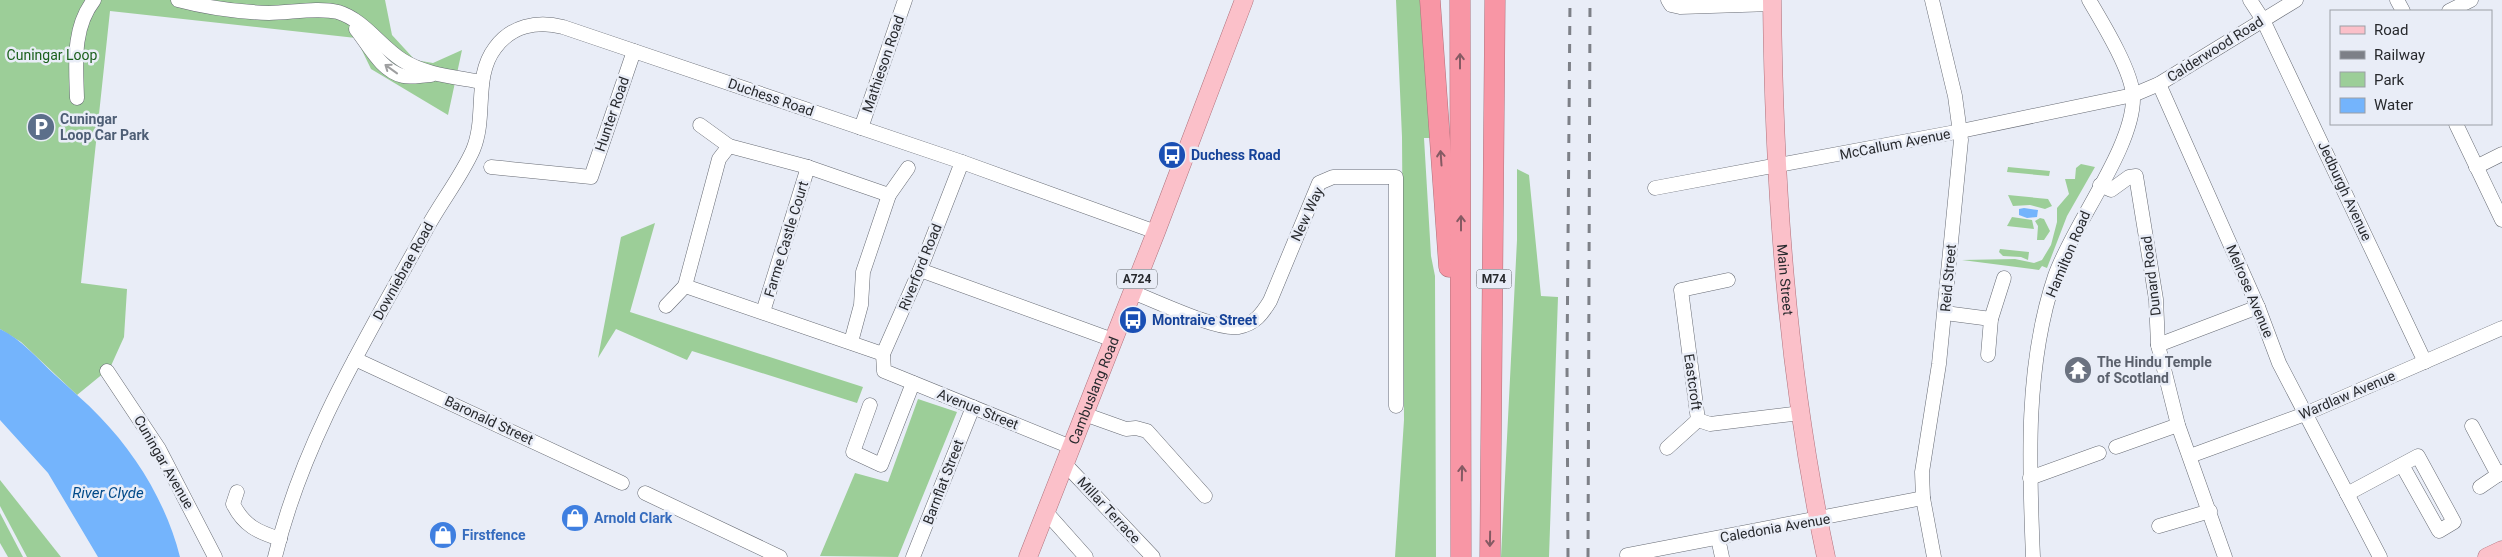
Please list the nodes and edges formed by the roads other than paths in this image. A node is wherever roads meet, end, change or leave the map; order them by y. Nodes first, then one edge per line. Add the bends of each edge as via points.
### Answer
1 (94, 0) edge
2 (178, 0) edge
3 (905, 0) edge
4 (1244, 0) edge
5 (1430, 0) edge
6 (1460, 0) edge
7 (1495, 0) edge
8 (1509, 0) edge
9 (1668, 0) edge
10 (1932, 0) edge
11 (2089, 0) edge
12 (2250, 0) edge
13 (2296, 0) edge
14 (2471, 0) edge
15 (1772, 2) edge
16 (2451, 10) edge
17 (2263, 20) junction
18 (555, 25) joint
19 (634, 51) junction
20 (482, 82) junction
21 (2159, 84) junction
22 (2133, 95) junction
23 (77, 98) dead end
24 (700, 125) dead end
25 (2456, 125) edge
26 (861, 128) junction
27 (1961, 131) junction
28 (729, 146) junction
29 (2502, 154) edge
30 (962, 162) junction
31 (808, 166) junction
32 (490, 167) dead end
33 (1777, 167) junction
34 (2476, 167) junction
35 (908, 168) dead end
36 (2100, 185) junction
37 (1655, 188) dead end
38 (889, 195) junction
39 (2502, 220) edge
40 (1156, 232) junction
41 (920, 270) junction
42 (2004, 278) dead end
43 (1728, 280) dead end
44 (685, 286) junction
45 (1132, 292) junction
46 (666, 306) dead end
47 (2258, 306) junction
48 (763, 312) junction
49 (1945, 313) junction
50 (1991, 319) junction
51 (2502, 328) edge
52 (1113, 340) junction
53 (851, 342) junction
54 (2158, 345) junction
55 (883, 354) junction
56 (1988, 355) dead end
57 (355, 359) junction
58 (2425, 362) junction
59 (107, 371) dead end
60 (884, 371) joint
61 (913, 383) junction
62 (870, 405) dead end
63 (1396, 406) dead end
64 (973, 407) junction
65 (1801, 413) junction
66 (1084, 414) junction
67 (2305, 414) junction
68 (1698, 420) junction
69 (2178, 425) junction
70 (2472, 426) dead end
71 (1462, 433) junction
72 (2116, 447) dead end
73 (1667, 448) dead end
74 (2099, 453) dead end
75 (1068, 455) junction
76 (2190, 456) junction
77 (2402, 464) junction
78 (2500, 474) edge
79 (2030, 478) junction
80 (622, 483) dead end
81 (2480, 487) dead end
82 (237, 492) dead end
83 (645, 494) dead end
84 (2347, 494) junction
85 (1205, 496) dead end
86 (1923, 498) junction
87 (1490, 506) junction
88 (2210, 511) junction
89 (1046, 512) junction
90 (1818, 520) junction
91 (2158, 526) dead end
92 (1718, 538) junction
93 (280, 540) junction
94 (2502, 550) edge
95 (1628, 555) dead end
96 (216, 557) edge
97 (276, 557) edge
98 (780, 557) edge
99 (914, 557) edge
100 (1028, 557) edge
101 (1086, 557) edge
102 (1153, 557) edge
103 (1461, 557) edge
104 (1490, 557) edge
105 (1722, 557) edge
106 (1826, 557) edge
107 (1934, 557) edge
108 (2033, 557) edge
109 (2225, 557) edge
110 (2380, 557) edge
111 (2488, 557) edge

1 - 23 street via 79,30
2 - 20 street via 232,10 329,11 345,15 400,59 437,74
3 - 26 street, Mathieson Road
4 - 40 main road, Cambuslang Road / A724
71 -> 5 highway, M74
71 -> 6 highway, M74
7 - 87 highway, M74
8 - 87 highway, M74 via 1508,308
9 - 15 street via 1671,5 1680,7
10 - 27 street, Reid Street
11 - 22 street, Hamilton Road via 2112,41
12 - 17 street, Jedburgh Avenue
13 - 17 street, Calderwood Road
14 - 16 street
15 - 33 main road, Main Street
17 - 21 street, Calderwood Road
17 - 58 street, Jedburgh Avenue
18 - 19 street, Duchess Road
18 - 20 street, Downiebrae Road via 528,25 508,34 492,52
19 - 26 street, Duchess Road
19 - 32 street, Hunter Road via 591,176
20 - 57 street, Downiebrae Road via 479,127 472,151
21 - 22 street, Calderwood Road
21 - 47 street, Melrose Avenue
22 - 27 street, McCallum Avenue
22 - 36 street, Hamilton Road via 2130,121
24 - 28 street, Farme Castle Court
25 - 34 street
26 - 30 street, Duchess Road
27 - 33 street, McCallum Avenue
27 - 49 street, Reid Street
28 - 31 street, Farme Castle Court
28 - 44 street via 718,159
29 - 34 street
30 - 40 street, Duchess Road
30 - 41 street, Riverford Road
31 - 38 street, Farme Castle Court
31 - 48 street, Farme Castle Court
33 - 37 street, McCallum Avenue
33 - 65 main road, Main Street via 1787,306
34 - 39 street
35 - 38 street
36 - 54 street, Dunard Road via 2111,190 2129,177 2136,176 2156,299
36 - 79 street, Hamilton Road via 2078,223 2056,273 2044,311 2038,343
38 - 53 street via 863,272 861,305
40 - 45 main road, Cambuslang Road / A724
41 - 52 street
41 - 55 street, Riverford Road
42 - 50 street
43 - 68 street, Eastcroft via 1681,290
44 - 46 street
44 - 48 street, Farme Castle Court
45 - 52 main road, Cambuslang Road / A724
45 - 63 street, New Way via 1217,325 1238,328 1252,322 1259,318 1270,301 1319,183 1333,177 1396,176
47 - 54 street
47 - 67 street, Melrose Avenue via 2279,363
48 - 53 street, Farme Castle Court
49 - 50 street
49 - 86 street, Reid Street via 1923,466
50 - 56 street
51 - 58 street, Wardlaw Avenue
52 - 66 main road, Cambuslang Road / A724
53 - 55 street, Farme Castle Court
54 - 69 street, Dunard Road
55 - 60 street, Riverford Road
57 - 80 street, Baronald Street
57 - 93 street, Downiebrae Road via 316,441
58 - 67 street, Wardlaw Avenue
59 - 96 street, Cuningar Avenue via 158,449
60 - 61 street, Avenue Street
61 - 62 street via 882,464 853,452
61 - 64 street, Avenue Street
64 - 75 street, Avenue Street
64 - 99 street, Barnflat Street
65 - 68 street, Eastcroft via 1710,424
65 - 90 main road, Main Street
66 - 75 main road, Cambuslang Road / A724
66 - 85 street via 1126,429 1147,431
67 - 76 street, Wardlaw Avenue
67 - 84 street, Melrose Avenue
68 - 73 street
69 - 72 street
69 - 76 street, Dunard Road
70 - 78 street
103 -> 71 highway, M74
74 - 79 street
75 - 89 main road, Cambuslang Road / A724
75 - 102 street, Millar Terrace
76 - 88 street, Dunard Road
77 - 77 street via 2418,456 2454,522 2438,531
77 - 84 street
78 - 81 street
79 - 108 street, Hamilton Road
82 - 93 street via 233,504 246,524 259,533
83 - 98 street
84 - 110 street, Melrose Avenue
86 - 90 street, Caledonia Avenue
86 - 107 street, Reid Street
87 -> 104 highway, M74
88 - 91 street
88 - 109 street, Dunard Road
89 - 100 main road, Cambuslang Road / A724
89 - 101 street
90 - 92 street, Caledonia Avenue
90 - 106 main road, Main Street
92 - 95 street, Caledonia Avenue
92 - 105 street
93 - 97 street, Downiebrae Road
94 - 111 main road

